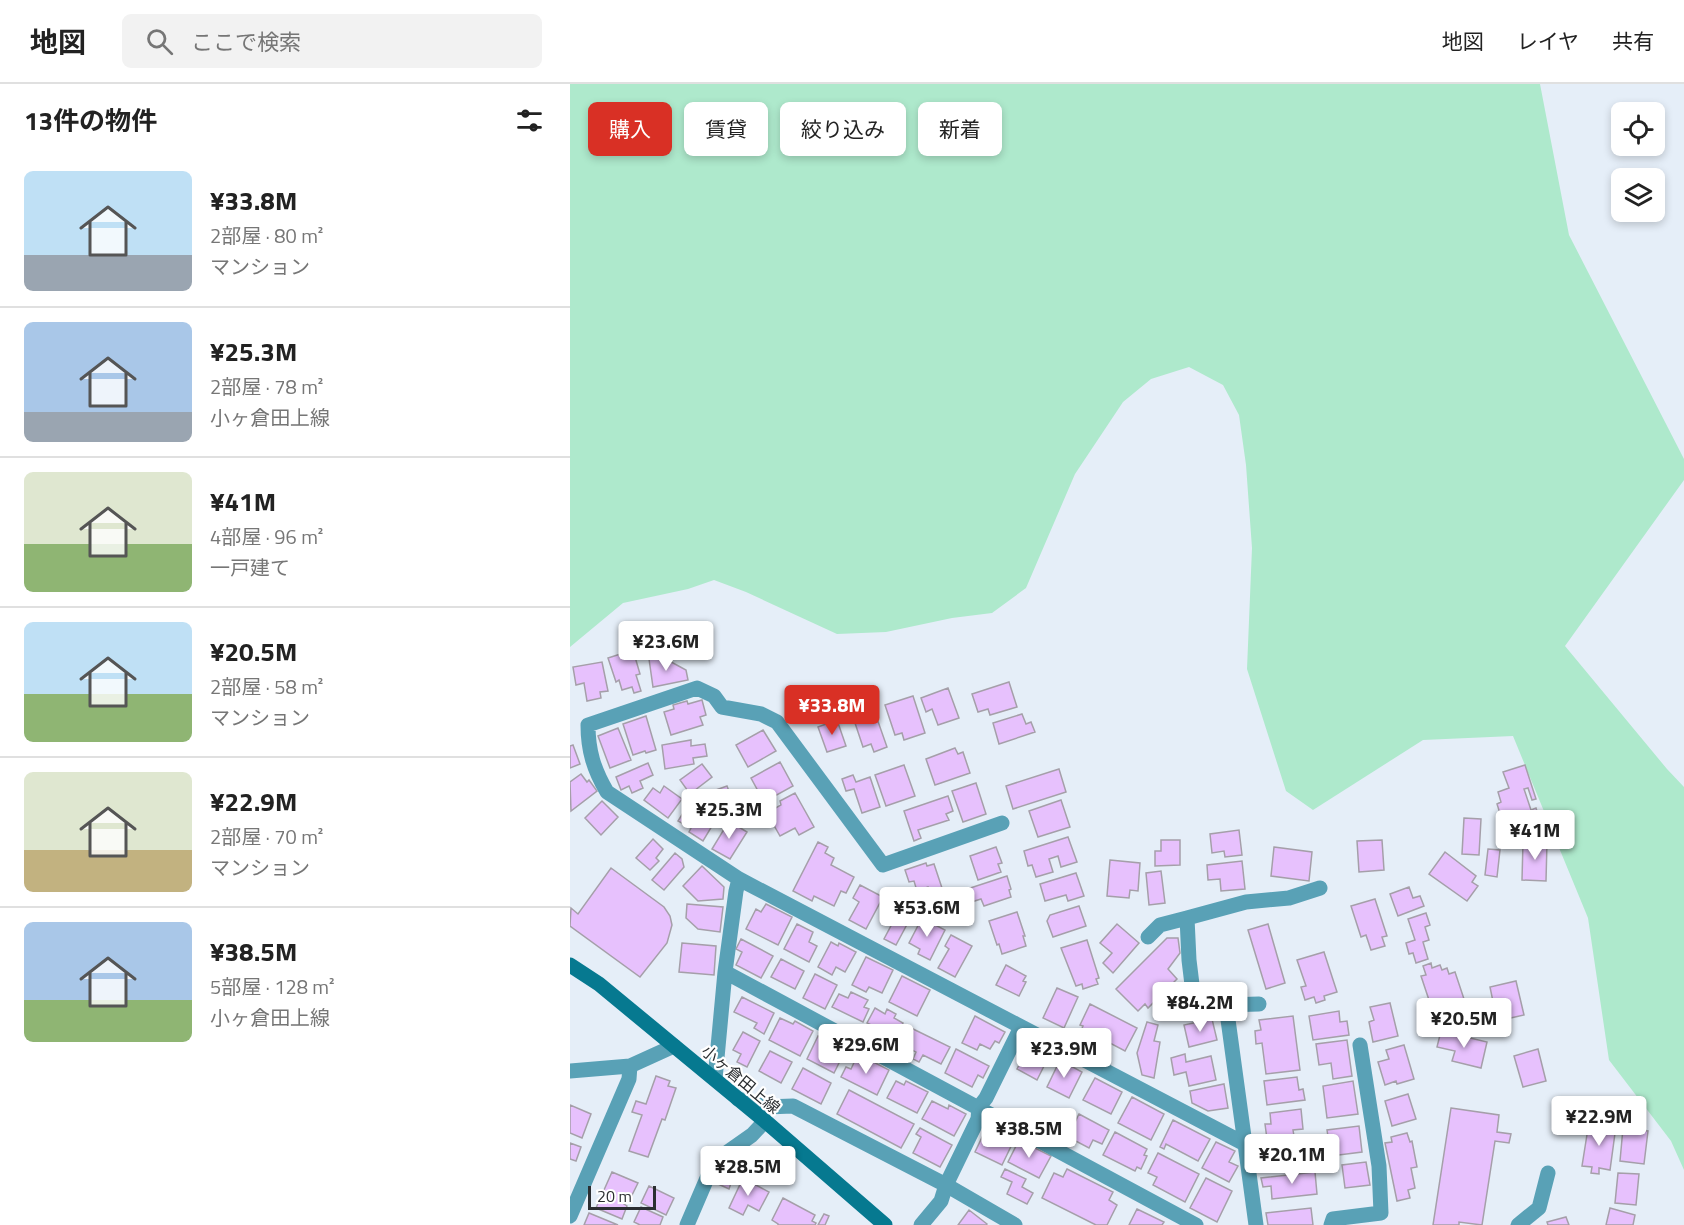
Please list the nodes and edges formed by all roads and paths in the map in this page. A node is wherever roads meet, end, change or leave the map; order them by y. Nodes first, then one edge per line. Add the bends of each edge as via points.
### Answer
1 (1002, 824) dead end
2 (739, 879) junction
3 (1320, 888) dead end
4 (1187, 918) junction
5 (1148, 937) dead end
6 (570, 965) edge
7 (725, 972) junction
8 (1259, 1004) dead end
9 (1226, 1005) junction
10 (1021, 1027) junction
11 (674, 1046) junction
12 (1360, 1046) dead end
13 (630, 1066) junction
14 (570, 1071) edge
15 (715, 1079) junction
16 (735, 1098) junction
17 (979, 1107) junction
18 (765, 1121) junction
19 (1245, 1144) junction
20 (1548, 1173) dead end
21 (946, 1185) junction
22 (570, 1216) edge
23 (687, 1225) edge
24 (885, 1225) edge
25 (921, 1225) edge
26 (1015, 1225) edge
27 (1196, 1225) edge
28 (1256, 1225) edge
29 (1331, 1225) edge
30 (1518, 1225) edge

1 - 2 street via 883,865 777,722 761,714 723,707 714,696 697,688 588,725 591,759 607,792
2 - 7 street
2 - 10 street
3 - 4 street
4 - 5 street via 1160,925
4 - 9 street via 1194,1001
6 - 11 main road, 小ヶ倉田上線
7 - 15 street
7 - 17 street
8 - 9 street
9 - 19 street
10 - 17 street
10 - 19 street
11 - 13 street
11 - 15 main road, 小ヶ倉田上線
12 - 29 street via 1379,1166 1381,1214 1333,1219
13 - 14 street
13 - 22 street via 629,1079
15 - 16 main road, 小ヶ倉田上線
16 - 18 main road, 小ヶ倉田上線
16 - 21 street via 766,1107 793,1106
17 - 21 street via 978,1119
17 - 27 street
18 - 23 street via 711,1169
18 - 24 main road, 小ヶ倉田上線
19 - 28 street
20 - 30 street via 1539,1208
21 - 25 street via 941,1201
21 - 26 street

